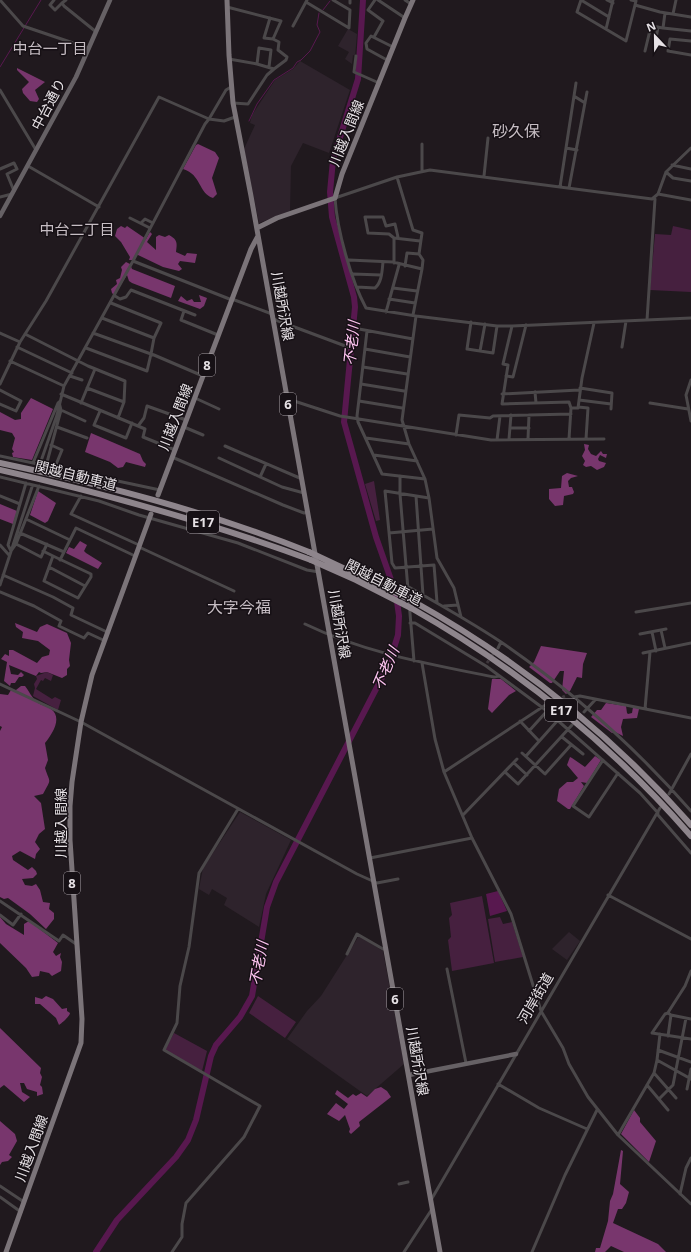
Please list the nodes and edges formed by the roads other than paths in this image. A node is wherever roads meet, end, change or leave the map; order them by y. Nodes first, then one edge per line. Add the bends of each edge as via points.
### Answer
1 (0, 0) edge
2 (54, 0) edge
3 (66, 0) edge
4 (110, 0) edge
5 (227, 0) edge
6 (333, 0) edge
7 (375, 0) edge
8 (378, 0) edge
9 (405, 0) edge
10 (581, 0) edge
11 (607, 0) edge
12 (631, 0) edge
13 (676, 0) edge
14 (307, 1) edge
15 (412, 2) edge
16 (613, 2) edge
17 (62, 3) junction
18 (635, 6) junction
19 (228, 7) junction
20 (665, 13) junction
21 (673, 14) junction
22 (609, 17) junction
23 (691, 17) edge
24 (270, 18) junction
25 (405, 18) junction
26 (293, 26) dead end
27 (658, 27) junction
28 (606, 28) junction
29 (663, 28) junction
30 (95, 31) junction
31 (691, 31) edge
32 (374, 37) junction
33 (273, 39) junction
34 (691, 41) edge
35 (655, 44) dead end
36 (393, 47) junction
37 (88, 48) junction
38 (645, 51) dead end
39 (691, 54) edge
40 (356, 56) dead end
41 (229, 59) junction
42 (388, 60) junction
43 (257, 64) junction
44 (269, 67) junction
45 (274, 69) junction
46 (378, 83) junction
47 (576, 83) dead end
48 (231, 87) junction
49 (0, 90) edge
50 (587, 92) dead end
51 (574, 96) junction
52 (233, 103) junction
53 (585, 103) junction
54 (235, 117) junction
55 (209, 119) junction
56 (488, 138) dead end
57 (422, 144) dead end
58 (566, 148) junction
59 (691, 148) edge
60 (36, 150) junction
61 (577, 150) junction
62 (672, 165) junction
63 (28, 166) junction
64 (0, 169) edge
65 (691, 169) edge
66 (422, 170) junction
67 (666, 172) junction
68 (484, 176) junction
69 (398, 177) junction
70 (691, 181) edge
71 (560, 187) junction
72 (568, 188) junction
73 (13, 192) junction
74 (658, 194) junction
75 (0, 197) edge
76 (334, 198) junction
77 (655, 199) junction
78 (691, 200) edge
79 (99, 207) junction
80 (0, 216) edge
81 (130, 218) dead end
82 (141, 223) junction
83 (153, 223) junction
84 (150, 228) junction
85 (257, 228) junction
86 (258, 236) junction
87 (396, 238) junction
88 (420, 241) junction
89 (419, 254) junction
90 (349, 260) junction
91 (133, 261) junction
92 (383, 262) junction
93 (394, 263) junction
94 (399, 265) junction
95 (405, 266) junction
96 (422, 269) junction
97 (353, 274) junction
98 (382, 275) junction
99 (357, 287) junction
100 (393, 288) junction
101 (417, 291) junction
102 (115, 296) junction
103 (232, 299) junction
104 (389, 299) junction
105 (111, 303) junction
106 (415, 303) junction
107 (184, 311) junction
108 (386, 312) junction
109 (196, 315) dead end
110 (414, 316) junction
111 (273, 317) junction
112 (102, 318) junction
113 (691, 318) edge
114 (647, 320) junction
115 (626, 321) junction
116 (471, 322) junction
117 (594, 323) junction
118 (485, 324) junction
119 (526, 325) junction
120 (497, 326) junction
121 (512, 326) junction
122 (359, 329) dead end
123 (367, 331) junction
124 (0, 333) edge
125 (94, 333) junction
126 (24, 334) junction
127 (218, 335) junction
128 (154, 338) junction
129 (413, 339) junction
130 (20, 342) junction
131 (17, 347) junction
132 (348, 347) dead end
133 (622, 347) dead end
134 (86, 348) junction
135 (365, 349) junction
136 (480, 351) junction
137 (151, 354) junction
138 (410, 357) junction
139 (78, 360) junction
140 (10, 361) junction
141 (363, 367) junction
142 (95, 369) junction
143 (71, 374) junction
144 (407, 374) junction
145 (203, 376) junction
146 (506, 376) junction
147 (82, 380) dead end
148 (691, 380) edge
149 (0, 384) edge
150 (361, 384) junction
151 (64, 386) junction
152 (87, 388) junction
153 (580, 389) junction
154 (0, 390) edge
155 (404, 391) junction
156 (535, 392) junction
157 (61, 394) junction
158 (502, 394) junction
159 (195, 398) junction
160 (288, 400) junction
161 (579, 400) junction
162 (359, 401) junction
163 (59, 402) junction
164 (124, 402) junction
165 (81, 403) junction
166 (536, 403) junction
167 (650, 403) dead end
168 (0, 404) edge
169 (611, 404) junction
170 (578, 407) junction
171 (402, 408) junction
172 (571, 408) junction
173 (219, 409) dead end
174 (611, 409) dead end
175 (688, 409) junction
176 (61, 410) junction
177 (100, 411) junction
178 (570, 414) junction
179 (511, 415) junction
180 (529, 415) junction
181 (500, 416) junction
182 (118, 418) junction
183 (358, 419) junction
184 (186, 420) junction
185 (691, 420) edge
186 (85, 421) dead end
187 (132, 424) junction
188 (138, 426) junction
189 (403, 426) junction
190 (57, 427) junction
191 (184, 427) junction
192 (510, 428) junction
193 (529, 428) junction
194 (203, 435) dead end
195 (456, 435) junction
196 (87, 438) dead end
197 (366, 438) junction
198 (569, 438) junction
199 (509, 439) junction
200 (528, 439) junction
201 (586, 439) junction
202 (604, 439) dead end
203 (497, 440) junction
204 (409, 444) junction
205 (51, 446) junction
206 (225, 446) dead end
207 (175, 450) junction
208 (0, 456) edge
209 (374, 456) junction
210 (172, 457) junction
211 (219, 458) dead end
212 (41, 461) dead end
213 (417, 461) junction
214 (0, 463) edge
215 (32, 463) junction
216 (266, 464) junction
217 (46, 466) junction
218 (55, 468) junction
219 (0, 470) edge
220 (400, 476) junction
221 (0, 477) edge
222 (260, 477) junction
223 (302, 479) junction
224 (425, 479) junction
225 (26, 483) junction
226 (39, 486) junction
227 (32, 487) dead end
228 (159, 492) joint
229 (304, 493) junction
230 (400, 494) junction
231 (0, 496) edge
232 (81, 496) junction
233 (416, 496) junction
234 (430, 498) junction
235 (20, 504) junction
236 (308, 512) junction
237 (150, 516) junction
238 (26, 519) junction
239 (433, 529) junction
240 (418, 530) junction
241 (403, 532) junction
242 (20, 533) junction
243 (389, 533) junction
244 (70, 540) junction
245 (16, 544) junction
246 (46, 544) junction
247 (0, 545) edge
248 (139, 546) junction
249 (11, 551) junction
250 (43, 551) junction
251 (64, 552) junction
252 (9, 555) junction
253 (53, 556) junction
254 (135, 556) junction
255 (60, 560) junction
256 (434, 565) junction
257 (440, 565) junction
258 (421, 566) junction
259 (49, 568) junction
260 (406, 568) junction
261 (318, 572) junction
262 (3, 575) junction
263 (1, 581) edge
264 (0, 585) edge
265 (85, 586) junction
266 (408, 586) junction
267 (234, 591) dead end
268 (0, 592) edge
269 (423, 595) junction
270 (437, 602) junction
271 (691, 603) edge
272 (458, 605) junction
273 (444, 606) junction
274 (636, 612) dead end
275 (461, 617) junction
276 (410, 623) junction
277 (305, 624) dead end
278 (666, 629) dead end
279 (661, 630) junction
280 (107, 632) junction
281 (652, 632) junction
282 (640, 634) dead end
283 (330, 636) junction
284 (103, 640) junction
285 (501, 642) junction
286 (691, 643) edge
287 (498, 648) tunnel mouth
288 (664, 648) junction
289 (656, 651) junction
290 (650, 652) junction
291 (643, 653) dead end
292 (414, 661) junction
293 (422, 663) junction
294 (499, 676) junction
295 (0, 684) edge
296 (569, 694) junction
297 (565, 696) tunnel mouth
298 (574, 697) junction
299 (595, 700) junction
300 (547, 704) tunnel mouth
301 (541, 707) junction
302 (587, 709) junction
303 (645, 709) junction
304 (547, 711) junction
305 (584, 712) dead end
306 (691, 718) edge
307 (558, 720) junction
308 (520, 721) junction
309 (82, 722) junction
310 (572, 725) dead end
311 (569, 729) junction
312 (530, 731) junction
313 (562, 737) junction
314 (540, 741) junction
315 (571, 745) junction
316 (522, 753) dead end
317 (583, 754) dead end
318 (691, 754) edge
319 (526, 756) junction
320 (517, 759) dead end
321 (603, 760) junction
322 (514, 763) junction
323 (536, 766) junction
324 (444, 772) junction
325 (505, 772) junction
326 (618, 773) junction
327 (527, 775) junction
328 (672, 790) junction
329 (669, 794) dead end
330 (660, 808) dead end
331 (238, 809) junction
332 (691, 810) edge
333 (658, 814) junction
334 (463, 815) junction
335 (691, 825) edge
336 (691, 836) edge
337 (472, 838) junction
338 (691, 852) edge
339 (370, 858) junction
340 (398, 879) dead end
341 (374, 882) junction
342 (608, 895) junction
343 (0, 901) edge
344 (0, 914) edge
345 (21, 914) junction
346 (691, 939) edge
347 (76, 944) junction
348 (386, 949) junction
349 (347, 954) dead end
350 (447, 968) dead end
351 (691, 971) edge
352 (541, 1011) junction
353 (670, 1014) junction
354 (686, 1018) junction
355 (691, 1019) edge
356 (660, 1034) junction
357 (668, 1036) junction
358 (682, 1038) junction
359 (691, 1039) edge
360 (658, 1050) junction
361 (516, 1054) junction
362 (679, 1057) junction
363 (657, 1060) junction
364 (691, 1062) edge
365 (466, 1063) junction
366 (691, 1069) edge
367 (676, 1071) junction
368 (654, 1073) junction
369 (409, 1075) junction
370 (690, 1079) edge
371 (498, 1084) junction
372 (647, 1085) junction
373 (687, 1089) dead end
374 (669, 1090) junction
375 (676, 1098) dead end
376 (659, 1099) junction
377 (598, 1110) junction
378 (668, 1110) dead end
379 (587, 1129) junction
380 (618, 1135) junction
381 (691, 1158) edge
382 (408, 1182) dead end
383 (399, 1184) dead end
384 (0, 1186) edge
385 (680, 1194) junction
386 (0, 1197) edge
387 (431, 1200) junction
388 (24, 1202) junction
389 (691, 1204) edge
390 (432, 1208) junction
391 (21, 1212) junction
392 (6, 1252) edge
393 (172, 1252) edge
394 (404, 1252) edge
395 (440, 1252) edge
396 (532, 1252) edge

1 - 37 street via 25,27
2 - 17 street via 50,5 55,10
3 - 17 street
4 - 30 street, 中台通り
5 - 19 main road, 川越所沢線 / 6
6 - 14 street via 350,10 349,28
7 - 32 street via 368,10 383,21
8 - 25 street
9 - 15 street
10 - 22 street
10 - 28 street via 577,12
11 - 16 street
12 - 18 street via 636,1
13 - 21 street
14 - 26 street
15 - 25 main road, 川越入間線
16 - 22 street
17 - 30 street
18 - 20 street
18 - 28 street via 626,41
19 - 24 street
19 - 41 main road, 川越所沢線 / 6
20 - 21 street
20 - 29 street
21 - 23 street
22 - 28 street
24 - 33 street via 264,38
24 - 33 street via 282,22
25 - 36 main road, 川越入間線
27 - 29 street
27 - 35 street
27 - 38 street via 651,26
29 - 31 street
30 - 37 street, 中台通り
32 - 36 street
32 - 42 street via 370,36 366,42 367,49
33 - 45 street via 279,42 278,50 287,57
34 - 39 street via 670,39 668,51
36 - 42 main road, 川越入間線
37 - 60 street, 中台通り via 76,77
40 - 46 street via 355,72
41 - 43 street
41 - 48 main road, 川越所沢線 / 6
42 - 46 main road, 川越入間線
43 - 44 street
43 - 44 street via 259,48 270,50
44 - 45 street
45 - 52 street via 267,75 248,104
46 - 76 main road, 川越入間線
47 - 51 street
48 - 52 main road, 川越所沢線 / 6
48 - 55 street via 226,90
49 - 60 street
50 - 53 street
51 - 53 street
51 - 58 street
52 - 54 main road, 川越所沢線 / 6
53 - 61 street
54 - 55 street via 224,121
54 - 85 main road, 川越所沢線 / 6
55 - 79 street via 159,97
55 - 83 street
56 - 68 street
57 - 66 street
58 - 61 street
58 - 71 street
59 - 62 street
60 - 63 street, 中台通り
61 - 72 street
62 - 65 street
62 - 67 street
63 - 73 street, 中台通り
63 - 79 street
64 - 73 street via 14,163 17,169 7,174
66 - 68 street
66 - 69 street
67 - 70 street via 673,178
67 - 74 street
68 - 71 street
69 - 76 street
69 - 88 street via 413,230 422,233
71 - 72 street
72 - 77 street
73 - 75 street
73 - 80 street, 中台通り
74 - 77 street
74 - 78 street
76 - 85 main road via 277,218
76 - 90 street
77 - 114 street
79 - 126 street via 46,301
81 - 82 street
82 - 83 street via 145,219
82 - 84 street
83 - 84 street
84 - 91 street
85 - 86 main road, 川越所沢線 / 6
86 - 103 main road, 川越入間線 / 8
86 - 111 main road, 川越所沢線 / 6
87 - 87 street via 395,224 386,226 383,217 365,217 368,233 389,234
87 - 88 street
87 - 93 street
88 - 89 street
89 - 95 street via 407,254
89 - 96 street via 423,260
90 - 92 street
90 - 97 street
91 - 102 street
91 - 103 street
92 - 93 street
92 - 98 street
93 - 94 street
94 - 95 street
94 - 100 street
95 - 96 street
96 - 101 street
97 - 98 street
97 - 99 street
98 - 99 street via 375,288
99 - 108 street via 368,309
100 - 101 street
100 - 104 street
101 - 106 street
102 - 105 street
102 - 107 street via 120,299 126,297 131,290
103 - 111 street
103 - 127 main road, 川越入間線 / 8
104 - 106 street
104 - 108 street
105 - 112 street
105 - 128 street via 161,323
106 - 110 street
107 - 109 street
107 - 127 street via 181,320
108 - 110 street
110 - 116 street
110 - 129 street
111 - 132 street
111 - 160 main road, 川越所沢線 / 6
112 - 125 street
112 - 128 street
113 - 114 street
114 - 115 street
115 - 117 street
115 - 133 street
116 - 118 street
116 - 136 street via 467,349
117 - 119 street
117 - 153 street
118 - 120 street
118 - 136 street
119 - 121 street
119 - 146 street via 514,377
120 - 121 street
120 - 136 street via 494,353
121 - 146 street via 504,364 508,365
122 - 123 street
123 - 129 street
123 - 135 street
124 - 130 street
125 - 134 street
125 - 137 street
126 - 130 street
126 - 139 street
127 - 145 main road, 川越入間線 / 8
128 - 137 street
129 - 138 street
130 - 131 street
131 - 140 street
131 - 143 street
134 - 137 street via 148,371
134 - 139 street
135 - 138 street
135 - 141 street
137 - 145 street
138 - 144 street
139 - 142 street
139 - 143 street
140 - 149 street
140 - 151 street
141 - 144 street
141 - 150 street
142 - 152 street
142 - 164 street via 126,382
143 - 147 street
143 - 151 street
144 - 155 street
145 - 159 main road, 川越入間線 / 8
146 - 158 street
148 - 175 street via 686,395
150 - 155 street
150 - 162 street
151 - 157 street
152 - 164 street
152 - 165 street
153 - 156 street
153 - 161 street
153 - 169 street via 612,393
154 - 168 street via 21,401 16,411
155 - 171 street
156 - 158 street
156 - 166 street
157 - 163 street
157 - 165 street
158 - 166 street via 502,404
159 - 173 street
159 - 184 main road, 川越入間線 / 8
160 - 183 street
160 - 223 main road, 川越所沢線 / 6
161 - 169 street
161 - 170 street
162 - 171 street
162 - 183 street
163 - 176 street
163 - 212 street
163 - 215 street
164 - 182 street
165 - 177 street
166 - 172 street via 569,402
167 - 175 street
169 - 174 street
170 - 172 street
170 - 201 street via 588,408
171 - 189 street
172 - 178 street
175 - 185 street
176 - 186 street
176 - 190 street
177 - 182 street
177 - 187 street via 94,425 126,438
178 - 180 street
178 - 198 street
179 - 180 street
179 - 181 street
179 - 192 street
180 - 193 street
181 - 195 street via 490,418 459,415
181 - 203 street
182 - 187 street
183 - 189 street
183 - 197 street
184 - 188 street via 147,406 144,418
184 - 191 main road, 川越入間線 / 8
187 - 188 street
188 - 207 street via 145,429 143,437
189 - 195 street
189 - 204 street
190 - 196 street
190 - 205 street
191 - 194 street
191 - 207 main road, 川越入間線 / 8
192 - 193 street
192 - 199 street
193 - 200 street
195 - 203 street
197 - 204 street
197 - 209 street
198 - 200 street
198 - 201 street
199 - 200 street
199 - 203 street
201 - 202 street
204 - 213 street
205 - 217 street
205 - 218 street via 62,450
206 - 216 street
207 - 210 main road, 川越入間線 / 8
208 - 215 street
209 - 213 street
209 - 220 street via 382,474
210 - 228 main road, 川越入間線 / 8
210 - 236 street via 283,505 304,513
211 - 222 street
213 - 224 street
214 - 335 highway, 関越自動車道 / E17, bridge via 148,498 253,531 309,552 411,600 507,659 574,711 635,765
215 - 217 street
216 - 222 street
216 - 223 street
217 - 218 street
218 - 228 street
219 - 336 highway, 関越自動車道 / E17, bridge via 92,491 218,526 311,560 411,608 504,666 569,716 630,771
220 - 224 street
220 - 230 street
221 - 225 street
222 - 229 street
223 - 229 main road, 川越所沢線 / 6
224 - 234 street
225 - 226 street
225 - 235 street
226 - 232 street
226 - 238 street
227 - 249 street
229 - 236 main road, 川越所沢線 / 6
230 - 233 street
230 - 241 street
230 - 243 street via 385,491
231 - 235 street
232 - 237 street
232 - 248 street via 71,514
233 - 234 street
233 - 240 street
234 - 239 street
235 - 249 street via 8,545
236 - 261 main road, 川越所沢線 / 6
237 - 248 main road, 川越入間線 / 8
237 - 261 street via 238,543
238 - 242 street
238 - 244 street
239 - 240 street
239 - 257 street via 436,558
240 - 241 street
240 - 258 street
241 - 243 street
241 - 260 street
242 - 245 street
242 - 246 street
243 - 260 street via 393,566
244 - 251 street
244 - 254 street via 76,528
245 - 249 street
245 - 250 street via 41,557
246 - 250 street
246 - 251 street
247 - 252 street
248 - 254 main road, 川越入間線 / 8
248 - 267 street
249 - 252 street
250 - 253 street
251 - 255 street
252 - 262 street
253 - 255 street
253 - 259 street
254 - 280 main road, 川越入間線 / 8
255 - 265 street via 90,574
256 - 257 street
256 - 258 street
256 - 270 street
257 - 272 street via 454,588
258 - 260 street
258 - 269 street
259 - 265 street
259 - 265 street via 44,582 77,598
260 - 266 street
261 - 283 main road, 川越所沢線 / 6
262 - 263 street
262 - 280 street via 53,597 73,608 71,615
263 - 264 street
266 - 269 street
266 - 276 street
268 - 284 street via 44,611 61,621 59,626 84,638 88,633
269 - 270 street
270 - 273 street
271 - 274 street
272 - 273 street
272 - 275 street
273 - 275 street
275 - 285 street
276 - 292 street
276 - 294 street via 415,623 486,664
277 - 283 street
278 - 279 street
279 - 281 street
279 - 288 street
280 - 284 main road, 川越入間線 / 8
281 - 282 street
281 - 289 street
283 - 292 street
283 - 339 main road, 川越所沢線 / 6
284 - 309 main road, 川越入間線 / 8
285 - 287 street
285 - 296 street
286 - 288 street
288 - 289 street
289 - 290 street
290 - 291 street
290 - 303 street
292 - 293 street
293 - 294 street
293 - 324 street via 435,739
294 - 301 street
295 - 309 street
296 - 297 street
296 - 298 street
298 - 299 street
298 - 302 street
299 - 302 street
299 - 303 street
300 - 301 street
301 - 304 street
301 - 308 street
302 - 305 street
302 - 328 street via 617,734
303 - 306 street
304 - 307 street
304 - 312 street
307 - 311 street
307 - 314 street
308 - 312 street
308 - 324 street
309 - 331 street
309 - 347 main road, 川越入間線 / 8 via 70,806
310 - 311 street
311 - 313 street
311 - 321 street
312 - 314 street
313 - 315 street
313 - 323 street
314 - 319 street
315 - 317 street
315 - 323 street via 545,774
316 - 319 street
318 - 328 street
319 - 323 street
320 - 322 street
321 - 326 street
321 - 326 street via 573,806 589,817
322 - 325 street
322 - 327 street
323 - 327 street
324 - 334 street
325 - 327 street via 518,784
325 - 334 street
326 - 333 street
328 - 329 street
328 - 332 street
330 - 333 street, 河岸街道
331 - 341 street
331 - 393 street via 199,873 189,947 180,986 177,1023 164,1050 260,1106 244,1137 186,1203 182,1237
333 - 338 street
333 - 342 street, 河岸街道
334 - 337 street
337 - 339 street
337 - 352 street via 511,914
339 - 341 main road, 川越所沢線 / 6
340 - 341 street
341 - 348 main road, 川越所沢線 / 6
342 - 346 street
342 - 352 street, 河岸街道
343 - 345 street
344 - 345 street via 13,925
345 - 347 street via 59,941 63,935
347 - 388 main road, 川越入間線 / 8 via 82,1019 81,1043
348 - 349 street via 357,934
348 - 369 main road, 川越所沢線 / 6
350 - 365 street
351 - 353 street
352 - 361 street, 河岸街道
352 - 377 street via 563,1048 576,1077
353 - 354 street
353 - 356 street via 664,1014 652,1033
353 - 357 street
354 - 355 street
354 - 358 street
356 - 357 street
356 - 360 street
357 - 358 street
358 - 359 street
358 - 362 street
360 - 362 street
360 - 363 street
361 - 365 street
361 - 371 street, 河岸街道
362 - 364 street
362 - 367 street
363 - 367 street
363 - 368 street
365 - 369 street
366 - 370 street
367 - 370 street
367 - 374 street via 673,1085
368 - 372 street
368 - 374 street
369 - 387 main road, 川越所沢線 / 6
370 - 373 street
371 - 379 street via 539,1108
371 - 387 street, 河岸街道
372 - 376 street
372 - 380 street
374 - 375 street
374 - 376 street
376 - 378 street
377 - 379 street
377 - 380 street
379 - 396 street
380 - 385 street
381 - 385 street
382 - 383 street
384 - 388 street
385 - 389 street
386 - 391 street
387 - 390 main road, 川越所沢線 / 6
388 - 391 main road, 川越入間線 / 8
390 - 394 street
390 - 395 main road, 川越所沢線 / 6
391 - 392 main road, 川越入間線 / 8

